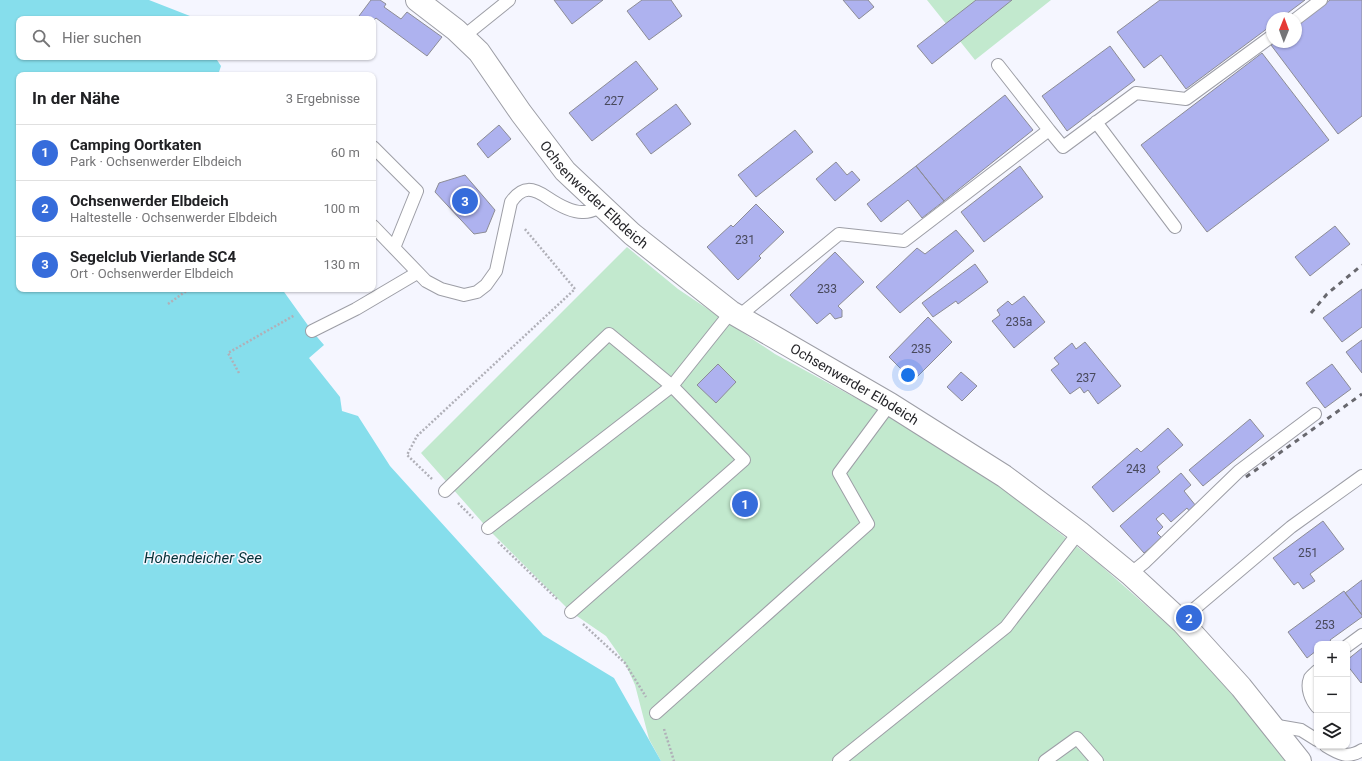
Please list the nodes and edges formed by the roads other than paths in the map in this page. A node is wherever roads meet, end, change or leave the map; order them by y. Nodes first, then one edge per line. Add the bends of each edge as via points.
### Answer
1 (417, 0) edge
2 (509, 0) edge
3 (1322, 0) edge
4 (1302, 15) edge
5 (463, 37) junction
6 (1266, 40) edge
7 (998, 65) dead end
8 (1096, 122) junction
9 (1049, 130) junction
10 (376, 150) edge
11 (603, 206) junction
12 (1175, 227) dead end
13 (376, 229) edge
14 (394, 248) junction
15 (417, 273) junction
16 (735, 314) junction
17 (312, 331) dead end
18 (672, 386) junction
19 (890, 404) junction
20 (1315, 414) dead end
21 (1362, 476) edge
22 (444, 491) road end
23 (488, 528) dead end
24 (1079, 532) junction
25 (1130, 574) junction
26 (571, 612) road end
27 (1180, 621) junction
28 (1362, 635) edge
29 (1350, 644) edge
30 (1314, 674) edge
31 (1314, 704) edge
32 (656, 713) road end
33 (1272, 725) junction
34 (1314, 738) edge
35 (1330, 749) edge
36 (1358, 753) edge
37 (839, 761) edge
38 (1045, 761) edge
39 (1097, 761) edge
40 (1300, 761) edge

1 - 5 street, Ochsenwerder Elbdeich
2 - 5 lane
3 - 4 lane
5 - 11 street, Ochsenwerder Elbdeich via 479,52 565,171
6 - 8 lane via 1186,100 1136,93
7 - 9 lane
8 - 9 lane via 1063,147
8 - 12 lane
9 - 16 lane via 904,242 840,234
10 - 14 lane via 417,191
11 - 15 lane via 590,212 573,211 540,192 523,191 511,202 496,271 477,292 464,295 441,289
11 - 16 street, Ochsenwerder Elbdeich via 632,234
13 - 14 lane
14 - 15 lane
15 - 17 lane via 356,309
16 - 18 lane
16 - 19 street, Ochsenwerder Elbdeich
18 - 22 lane via 609,334
18 - 23 lane
18 - 26 lane via 744,460
19 - 24 street, Ochsenwerder Elbdeich via 1004,476
19 - 32 lane via 839,473 868,524
20 - 25 lane via 1239,471
21 - 27 lane via 1275,540
24 - 25 street, Ochsenwerder Elbdeich
24 - 37 lane via 1006,627
25 - 27 street, Ochsenwerder Elbdeich
27 - 33 street, Ochsenwerder Elbdeich
28 - 29 lane
30 - 31 lane via 1310,678 1309,690
33 - 34 lane via 1301,730
33 - 40 street, Ochsenwerder Elbdeich
35 - 36 lane via 1338,754
38 - 39 lane via 1077,738

